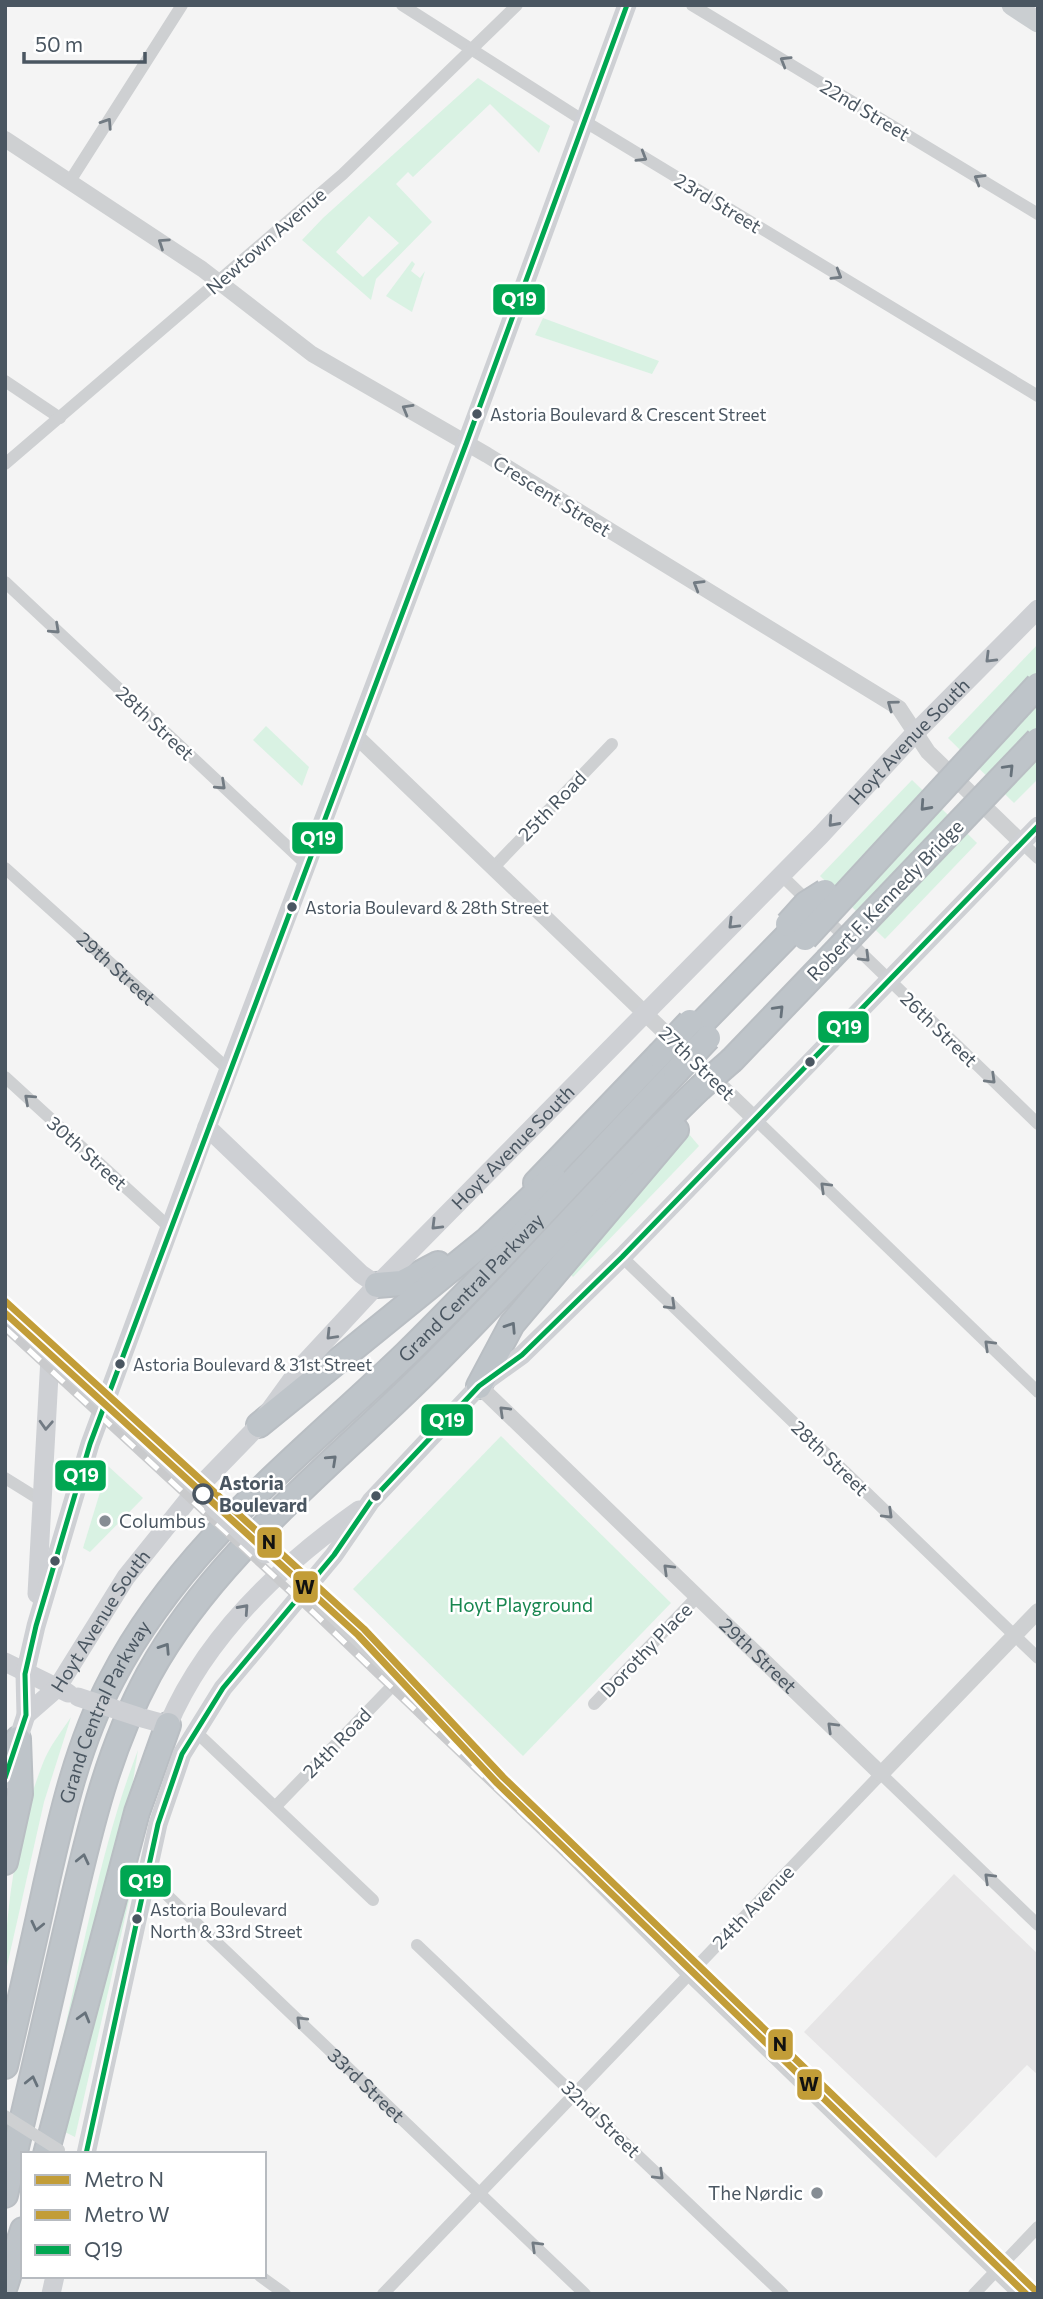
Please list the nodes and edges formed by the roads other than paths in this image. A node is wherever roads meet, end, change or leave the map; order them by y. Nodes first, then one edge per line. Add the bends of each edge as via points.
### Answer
1 (182, 5) edge
2 (402, 5) edge
3 (517, 5) edge
4 (626, 5) edge
5 (692, 5) edge
6 (1012, 5) edge
7 (1038, 22) edge
8 (471, 50) junction
9 (584, 121) junction
10 (5, 139) edge
11 (71, 181) junction
12 (1038, 214) edge
13 (219, 281) junction
14 (5, 381) edge
15 (1036, 392) edge
16 (60, 418) junction
17 (466, 444) junction
18 (5, 464) edge
19 (5, 582) edge
20 (1038, 609) edge
21 (1038, 685) edge
22 (916, 732) junction
23 (355, 735) junction
24 (1038, 740) edge
25 (612, 744) dead end
26 (1038, 826) edge
27 (1022, 842) junction
28 (885, 850) junction
29 (1038, 858) edge
30 (306, 864) junction
31 (5, 868) edge
32 (493, 868) junction
33 (781, 875) junction
34 (796, 930) junction
35 (888, 981) junction
36 (645, 1013) junction
37 (732, 1060) joint
38 (667, 1062) junction
39 (229, 1070) junction
40 (5, 1077) edge
41 (703, 1090) junction
42 (755, 1119) junction
43 (1038, 1124) edge
44 (206, 1127) junction
45 (170, 1228) junction
46 (622, 1257) junction
47 (377, 1285) junction
48 (5, 1317) edge
49 (50, 1357) junction
50 (479, 1387) junction
51 (1038, 1392) edge
52 (105, 1407) junction
53 (259, 1425) junction
54 (5, 1478) edge
55 (196, 1490) junction
56 (42, 1501) junction
57 (372, 1501) junction
58 (283, 1571) junction
59 (304, 1590) junction
60 (697, 1597) junction
61 (1038, 1611) edge
62 (36, 1626) junction
63 (1014, 1635) junction
64 (1038, 1658) edge
65 (5, 1662) edge
66 (25, 1674) junction
67 (398, 1680) junction
68 (57, 1689) junction
69 (594, 1704) dead end
70 (26, 1714) junction
71 (168, 1725) junction
72 (195, 1731) junction
73 (18, 1739) junction
74 (881, 1774) junction
75 (5, 1779) edge
76 (276, 1806) junction
77 (5, 1862) edge
78 (147, 1876) junction
79 (373, 1900) dead end
80 (1038, 1925) edge
81 (417, 1945) dead end
82 (689, 1973) junction
83 (5, 2066) edge
84 (574, 2093) junction
85 (5, 2116) edge
86 (56, 2152) edge
87 (86, 2152) edge
88 (480, 2192) junction
89 (5, 2195) edge
90 (1038, 2227) edge
91 (21, 2236) edge
92 (996, 2270) junction
93 (263, 2278) edge
94 (5, 2286) edge
95 (285, 2294) edge
96 (383, 2294) edge
97 (585, 2294) edge
98 (783, 2294) edge
99 (974, 2294) edge
100 (1021, 2294) edge

11 -> 1 street
2 - 8 street, 23rd Street
3 - 8 street, Newtown Avenue
4 - 9 main road
12 -> 5 street, 22nd Street
6 - 7 main road
8 - 9 street, 23rd Street
8 - 13 street, Newtown Avenue via 343,174
9 -> 15 street, 23rd Street
9 - 17 main road
10 - 11 street, Crescent Street
13 -> 11 street, Crescent Street
13 - 16 street, Newtown Avenue
17 -> 13 street, Crescent Street via 312,354
14 - 16 street
16 - 18 street, Newtown Avenue
22 -> 17 street, Crescent Street via 898,708
17 - 23 main road
19 -> 30 street, 28th Street
20 -> 22 main road, Hoyt Avenue South
21 -> 28 highway, Robert F. Kennedy Bridge, bridge
22 - 27 street, Crescent Street via 928,752
22 -> 33 main road, Hoyt Avenue South
23 - 30 main road
23 - 32 street, 27th Street
37 -> 24 highway, Robert F. Kennedy Bridge, bridge
25 - 32 street, 25th Road
26 - 27 main road
27 - 29 street, Crescent Street
27 - 35 main road
28 - 34 highway, Grand Central Parkway, bridge
28 - 34 highway, bridge via 806,904
30 - 39 main road
31 - 39 street, 29th Street
32 - 36 street, 27th Street
33 -> 35 street, 26th Street
33 -> 36 main road, Hoyt Avenue South
34 - 38 highway, Grand Central Parkway, bridge
35 - 42 main road
35 -> 43 street, 26th Street
36 - 42 street, 27th Street
36 -> 47 main road, Hoyt Avenue South
37 - 41 highway, Grand Central Parkway, bridge
38 - 47 highway via 478,1235 413,1279
38 - 53 highway via 513,1216
38 -> 83 highway, Grand Central Parkway via 421,1339 263,1486 192,1563 142,1628 111,1681 83,1746
39 - 44 main road
45 -> 40 street, 30th Street
50 -> 41 highway via 512,1324 642,1173
89 -> 41 highway, Grand Central Parkway via 95,1807 124,1726 163,1651 207,1591 277,1514 431,1367 648,1139
42 - 46 main road
51 -> 42 street, 27th Street
44 - 45 main road
44 - 47 main road
45 - 52 main road
46 - 50 main road via 522,1354
46 -> 63 street, 28th Street
47 -> 53 main road, Hoyt Avenue South via 301,1367
48 - 49 main road
49 - 52 main road
49 -> 56 main road
50 - 57 main road
60 -> 50 street, 29th Street
52 - 55 main road
52 - 62 main road
53 - 55 main road, Hoyt Avenue South
54 - 56 street
55 - 58 main road, bridge
55 - 68 main road, Hoyt Avenue South via 116,1589
56 - 62 main road
57 - 58 main road via 317,1539
57 - 59 main road
58 - 59 main road
71 -> 58 main road via 206,1656
59 - 67 street
59 - 72 main road via 239,1668
60 - 69 street, Dorothy Place
74 -> 60 street, 29th Street
61 - 63 street, 24th Avenue
62 - 66 main road
63 - 64 street, 28th Street
63 - 74 street, 24th Avenue
65 - 66 main road
66 - 68 main road
66 - 70 main road
67 - 76 street, 24th Road
67 - 82 street
68 - 70 main road, Hoyt Avenue South
68 - 71 main road, bridge
70 - 73 main road
86 -> 71 highway via 137,1812
72 - 76 street
72 - 78 main road via 162,1813
73 - 75 main road
73 - 77 highway via 20,1794
80 -> 74 street, 29th Street
74 - 82 street, 24th Avenue
76 - 79 street
78 - 87 main road
88 -> 78 street, 33rd Street
81 - 84 street, 32nd Street
82 - 84 street, 24th Avenue
82 - 92 street
84 - 88 street, 24th Avenue
84 -> 98 street, 32nd Street
85 - 86 street, bridge
88 - 96 street, 24th Avenue
97 -> 88 street, 33rd Street
90 - 92 street
91 - 94 highway
92 - 99 street
92 - 100 street
93 - 95 street

